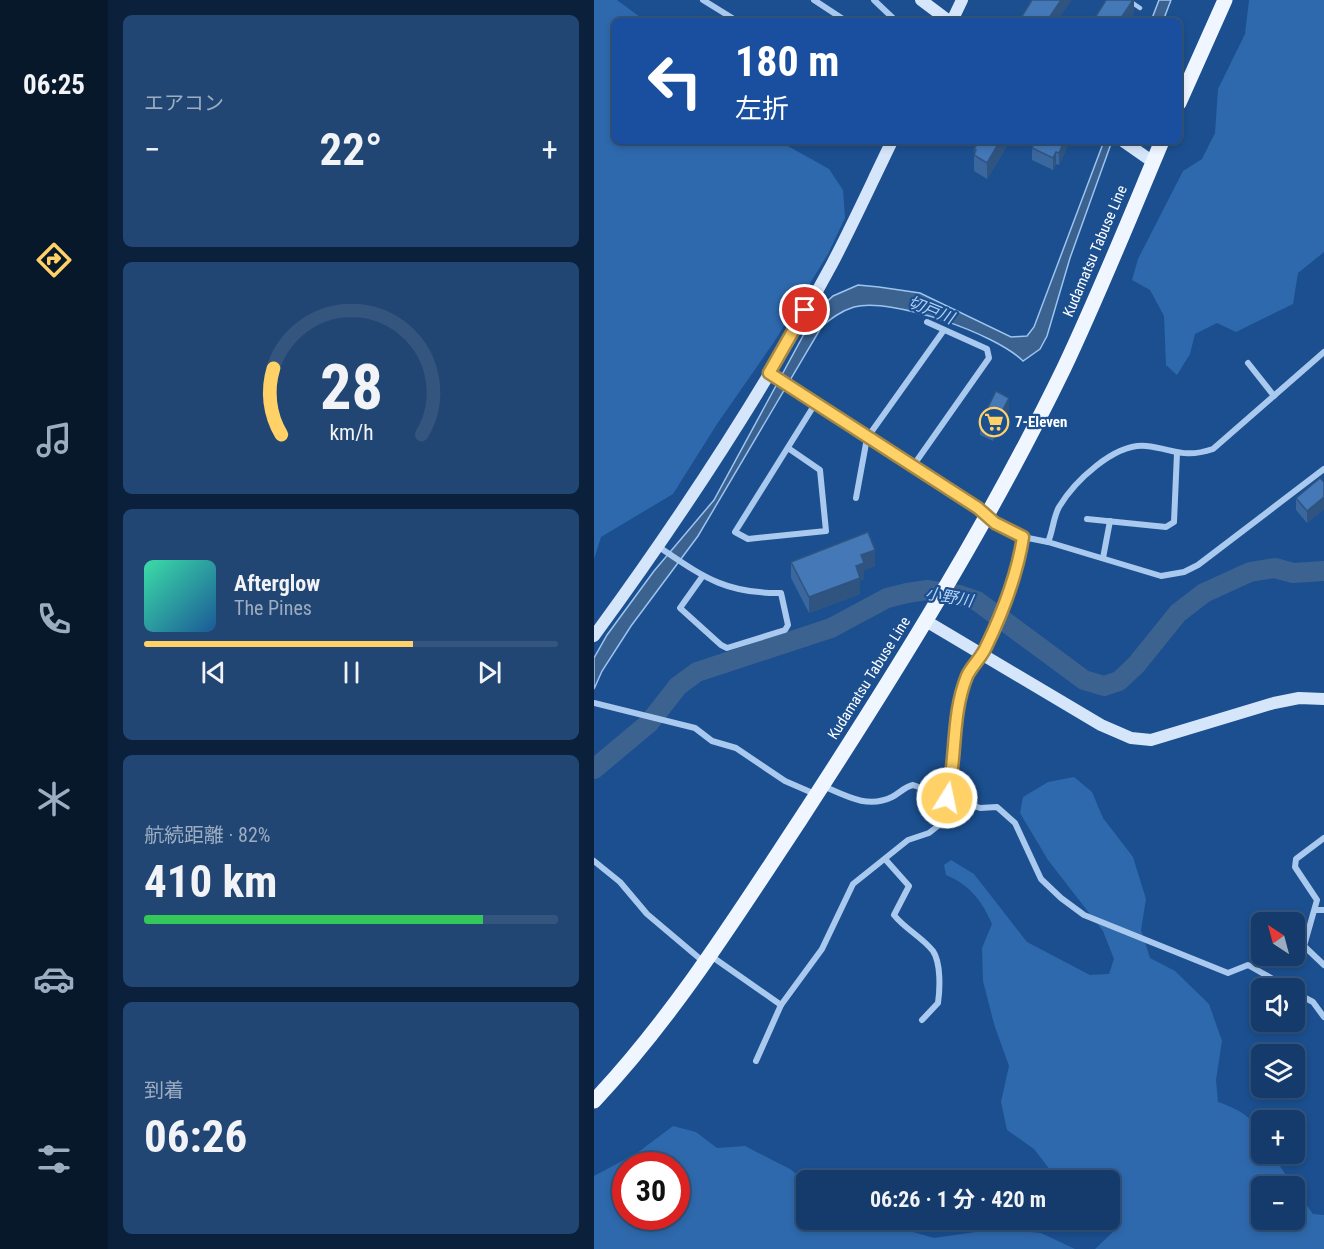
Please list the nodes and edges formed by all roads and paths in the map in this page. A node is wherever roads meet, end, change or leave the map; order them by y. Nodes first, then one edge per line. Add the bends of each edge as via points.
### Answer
1 (704, 0) edge
2 (814, 0) edge
3 (874, 0) edge
4 (921, 0) edge
5 (962, 0) edge
6 (1128, 0) edge
7 (1226, 0) edge
8 (1140, 8) dead end
9 (732, 18) edge
10 (841, 18) edge
11 (893, 18) edge
12 (946, 18) edge
13 (952, 18) edge
14 (1182, 96) edge
15 (891, 144) edge
16 (1127, 144) edge
17 (1161, 144) edge
18 (1153, 162) junction
19 (927, 322) dead end
20 (944, 330) junction
21 (1324, 352) edge
22 (1248, 363) dead end
23 (772, 375) junction
24 (1274, 396) junction
25 (815, 404) junction
26 (867, 438) junction
27 (788, 448) junction
28 (1178, 453) junction
29 (913, 466) junction
30 (1324, 469) edge
31 (856, 498) dead end
32 (987, 515) junction
33 (1088, 519) dead end
34 (1110, 521) junction
35 (1023, 537) junction
36 (1048, 542) junction
37 (663, 550) junction
38 (1103, 558) junction
39 (702, 577) junction
40 (926, 621) junction
41 (594, 636) edge
42 (982, 654) junction
43 (1324, 699) edge
44 (594, 703) edge
45 (819, 790) junction
46 (947, 798) junction
47 (1324, 838) edge
48 (885, 858) junction
49 (594, 861) edge
50 (1315, 910) junction
51 (1324, 910) edge
52 (708, 960) junction
53 (1324, 965) edge
54 (1271, 978) edge
55 (1305, 998) edge
56 (781, 1005) junction
57 (1324, 1017) edge
58 (922, 1020) dead end
59 (756, 1061) dead end
60 (594, 1101) edge

1 - 9 street
2 - 10 street
3 - 11 street
4 - 12 street
5 - 13 street
6 - 8 lane
7 - 14 main road
15 - 23 street
16 - 18 street
17 - 18 main road, Kudamatsu Tabuse Line
18 - 32 main road, Kudamatsu Tabuse Line via 1064,368
19 - 20 street
20 - 26 street
20 - 29 street via 987,349 989,358
21 - 24 street
22 - 24 street
23 - 25 street
23 - 37 street
24 - 28 street via 1213,449 1195,455
25 - 26 street
25 - 27 street
26 - 29 street
26 - 31 street
27 - 27 street via 820,470 826,531 748,539 735,532
28 - 34 street via 1174,522 1166,527
28 - 36 street via 1144,446 1114,454 1076,484 1058,508
29 - 32 street
30 - 38 street via 1184,572 1161,576
32 - 35 street
32 - 40 main road, Kudamatsu Tabuse Line
33 - 34 street
34 - 38 street
35 - 36 street
35 - 42 street via 1006,605
36 - 38 street
37 - 39 street
37 - 41 street
39 - 39 street via 725,587 780,593 788,625 785,630 727,648 721,645 680,608
40 - 42 street
40 - 45 main road, Kudamatsu Tabuse Line
42 - 43 street via 1101,725 1131,738 1150,740 1299,698
42 - 46 street via 967,676 952,748 952,779
44 - 45 street via 695,728 712,741 736,748 785,782
45 - 46 street via 869,802 892,797 913,785
45 - 52 main road, Kudamatsu Tabuse Line
46 - 48 street via 939,825 908,840
46 - 54 street via 980,808 997,807 1009,815 1041,879 1084,915 1228,973 1248,965
47 - 50 street via 1296,859 1295,867 1317,900
48 - 56 street via 853,884 822,949
48 - 58 street via 909,886 894,915 936,958 939,1003
49 - 52 street via 620,882 647,914
50 - 51 street
50 - 53 street via 1304,946
52 - 56 street
52 - 60 main road, Kudamatsu Tabuse Line via 650,1037
55 - 57 street
56 - 59 street

